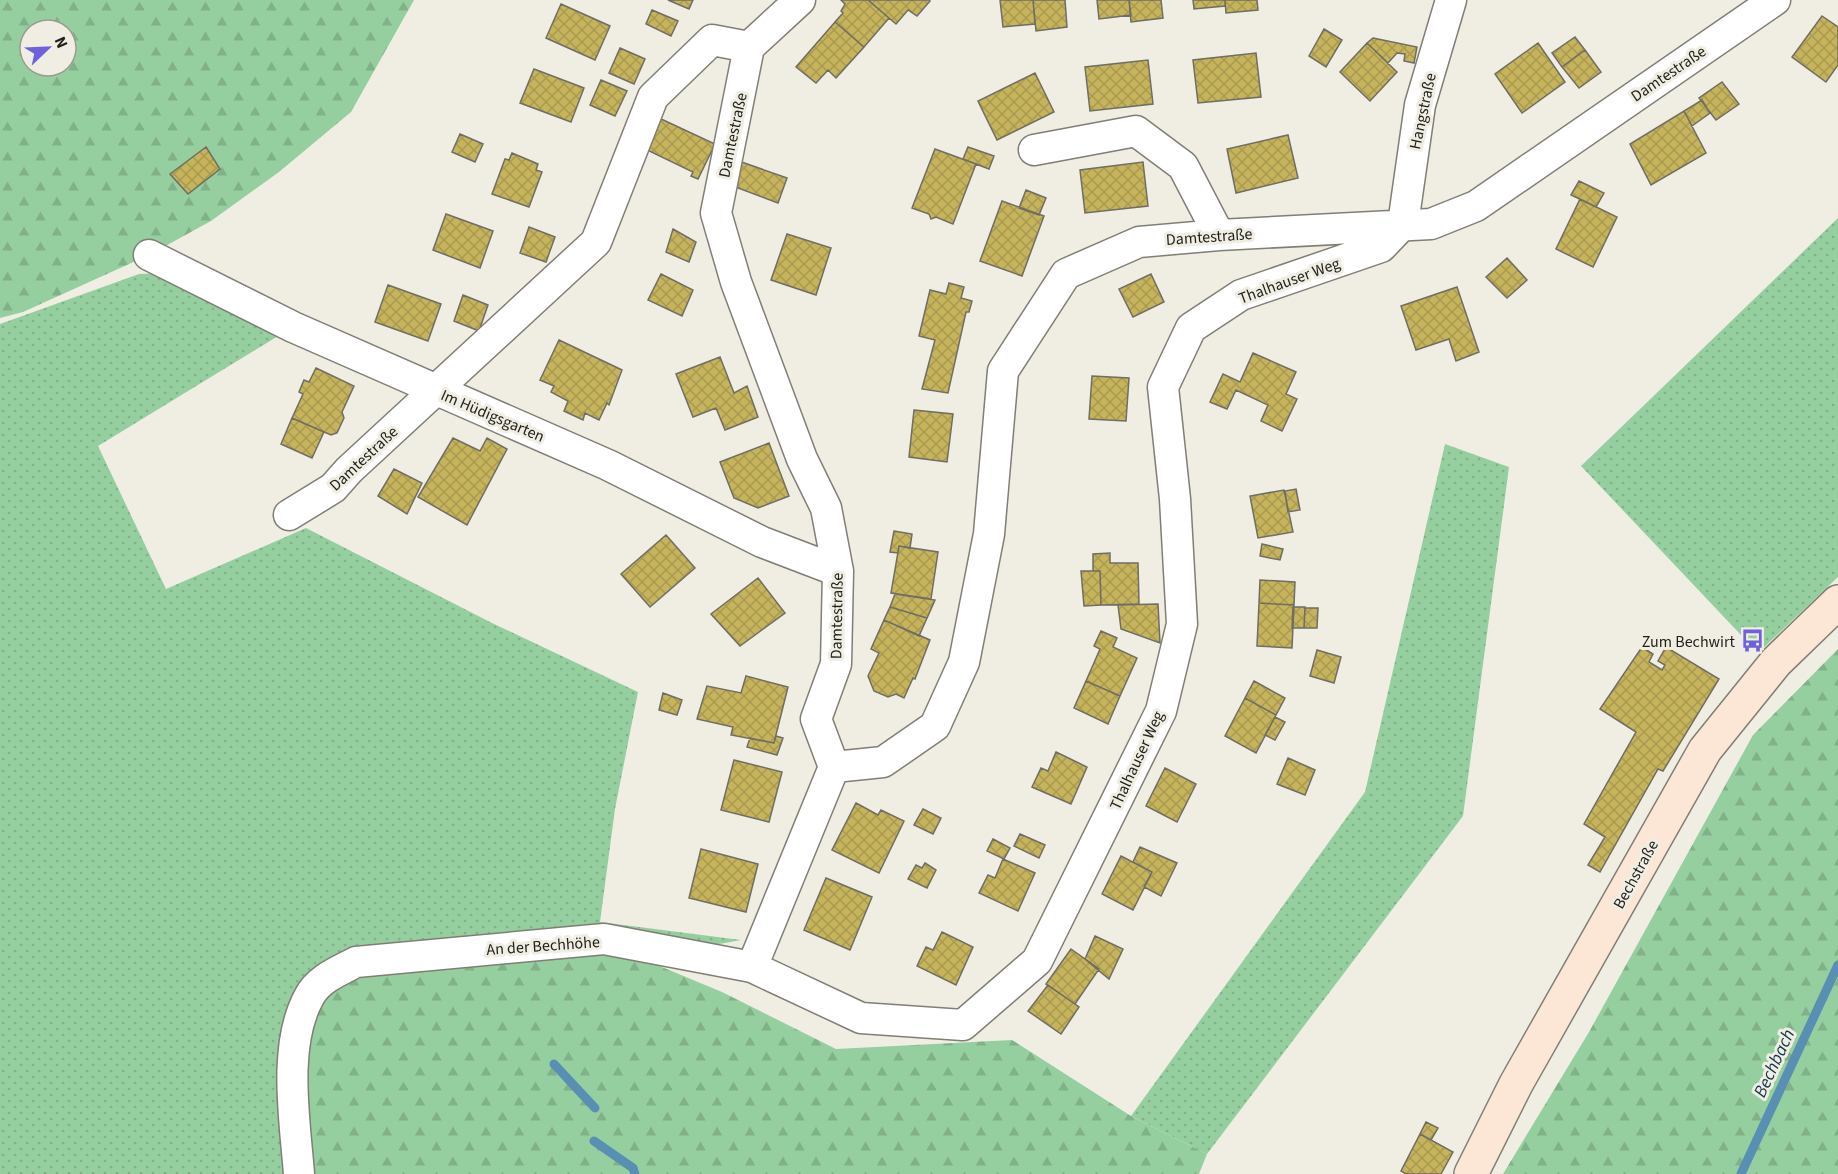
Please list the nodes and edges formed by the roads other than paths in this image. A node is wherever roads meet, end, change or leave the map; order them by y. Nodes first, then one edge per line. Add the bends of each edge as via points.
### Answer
1 (800, 0) edge
2 (1450, 0) edge
3 (1775, 0) edge
4 (749, 47) junction
5 (1034, 150) dead end
6 (1403, 224) junction
7 (1219, 235) junction
8 (149, 255) dead end
9 (436, 390) junction
10 (290, 515) dead end
11 (838, 571) junction
12 (1838, 602) edge
13 (834, 767) junction
14 (752, 967) junction
15 (299, 1174) edge
16 (1471, 1174) edge

1 - 4 street
2 - 6 street, Hangstraße via 1420,105
3 - 6 street, Damtestraße via 1476,206 1431,224
4 - 9 street, Damtestraße via 712,40 653,97 596,242
4 - 11 street, Damtestraße via 716,213 736,282 802,459 826,508
5 - 7 street via 1136,131 1183,166
6 - 7 street, Damtestraße
6 - 14 street, Thalhauser Weg via 1382,247 1241,295 1191,328 1163,387 1175,499 1182,624 1161,711 1037,961 963,1025 861,1017
7 - 13 street, Damtestraße via 1139,242 1066,274 1003,371 989,534 964,662 935,726 884,762
8 - 9 street, Im Hüdigsgarten via 293,327
9 - 10 street, Damtestraße via 338,484
9 - 11 street, Im Hüdigsgarten via 608,465 762,542
11 - 13 street, Damtestraße via 836,664 816,718
12 - 16 main road, Bechstraße via 1776,662 1705,750 1516,1084
13 - 14 street
14 - 15 street, An der Bechhöhe via 604,939 356,962 328,976 309,996 298,1026 293,1055

